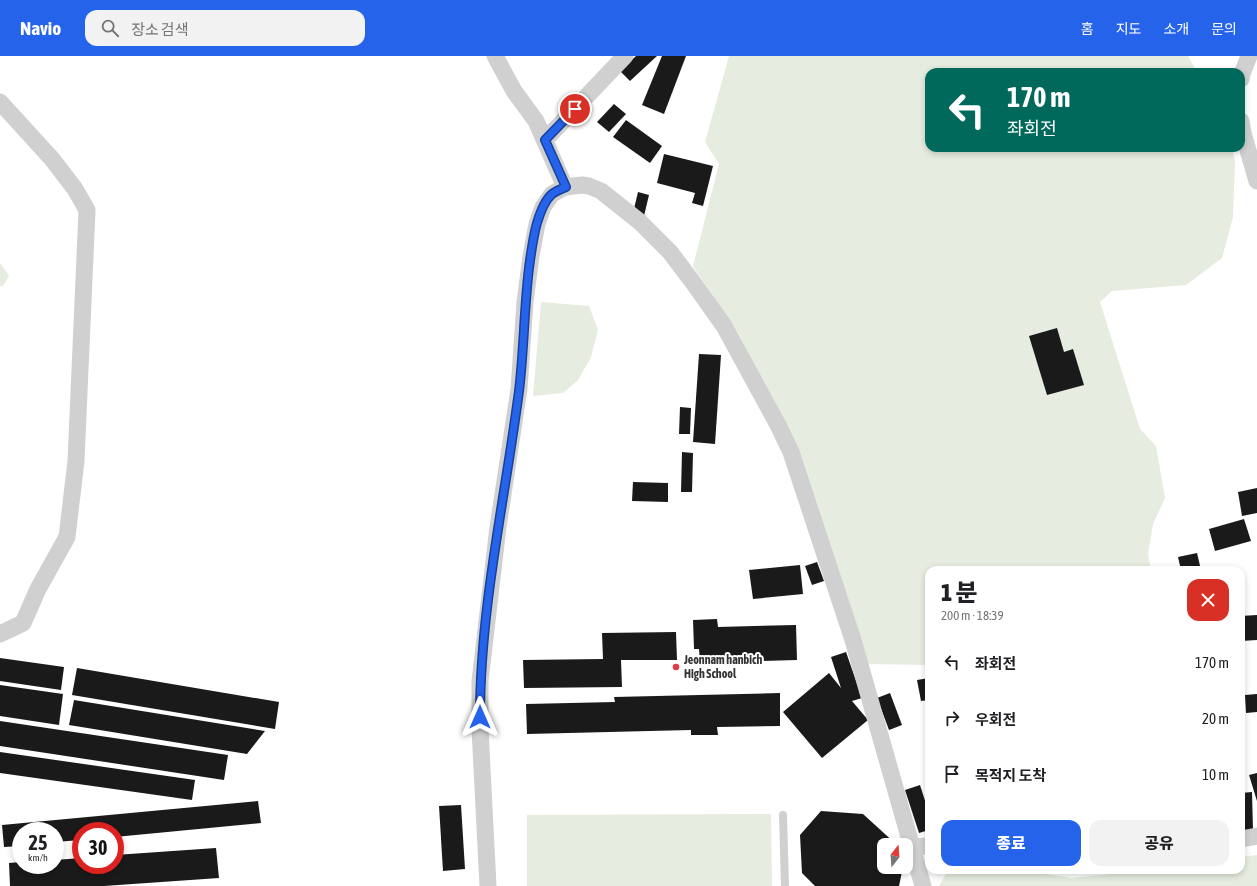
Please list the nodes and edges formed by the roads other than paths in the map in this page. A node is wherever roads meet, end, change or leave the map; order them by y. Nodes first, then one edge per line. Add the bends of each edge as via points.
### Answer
1 (494, 56) edge
2 (625, 56) edge
3 (1249, 56) edge
4 (1244, 68) edge
5 (0, 102) edge
6 (545, 140) junction
7 (1245, 140) edge
8 (1257, 181) edge
9 (566, 187) junction
10 (0, 634) edge
11 (783, 815) dead end
12 (1257, 836) edge
13 (909, 838) edge
14 (1245, 838) edge
15 (925, 846) edge
16 (913, 847) edge
17 (913, 851) edge
18 (488, 886) edge
19 (785, 886) edge
20 (923, 886) edge

1 - 6 street via 514,91 536,121
2 - 6 street
3 - 4 street
5 - 10 street via 52,159 88,210 76,461 67,537 38,589 23,623
6 - 9 street
7 - 8 street
9 - 13 street via 582,185 601,191 640,222 670,252 724,326 778,425 791,452 853,640
9 - 18 street via 552,194 543,207 534,237 525,302 519,389 487,615 480,681 480,730
11 - 19 lane
12 - 14 street
15 - 16 street
17 - 20 street

